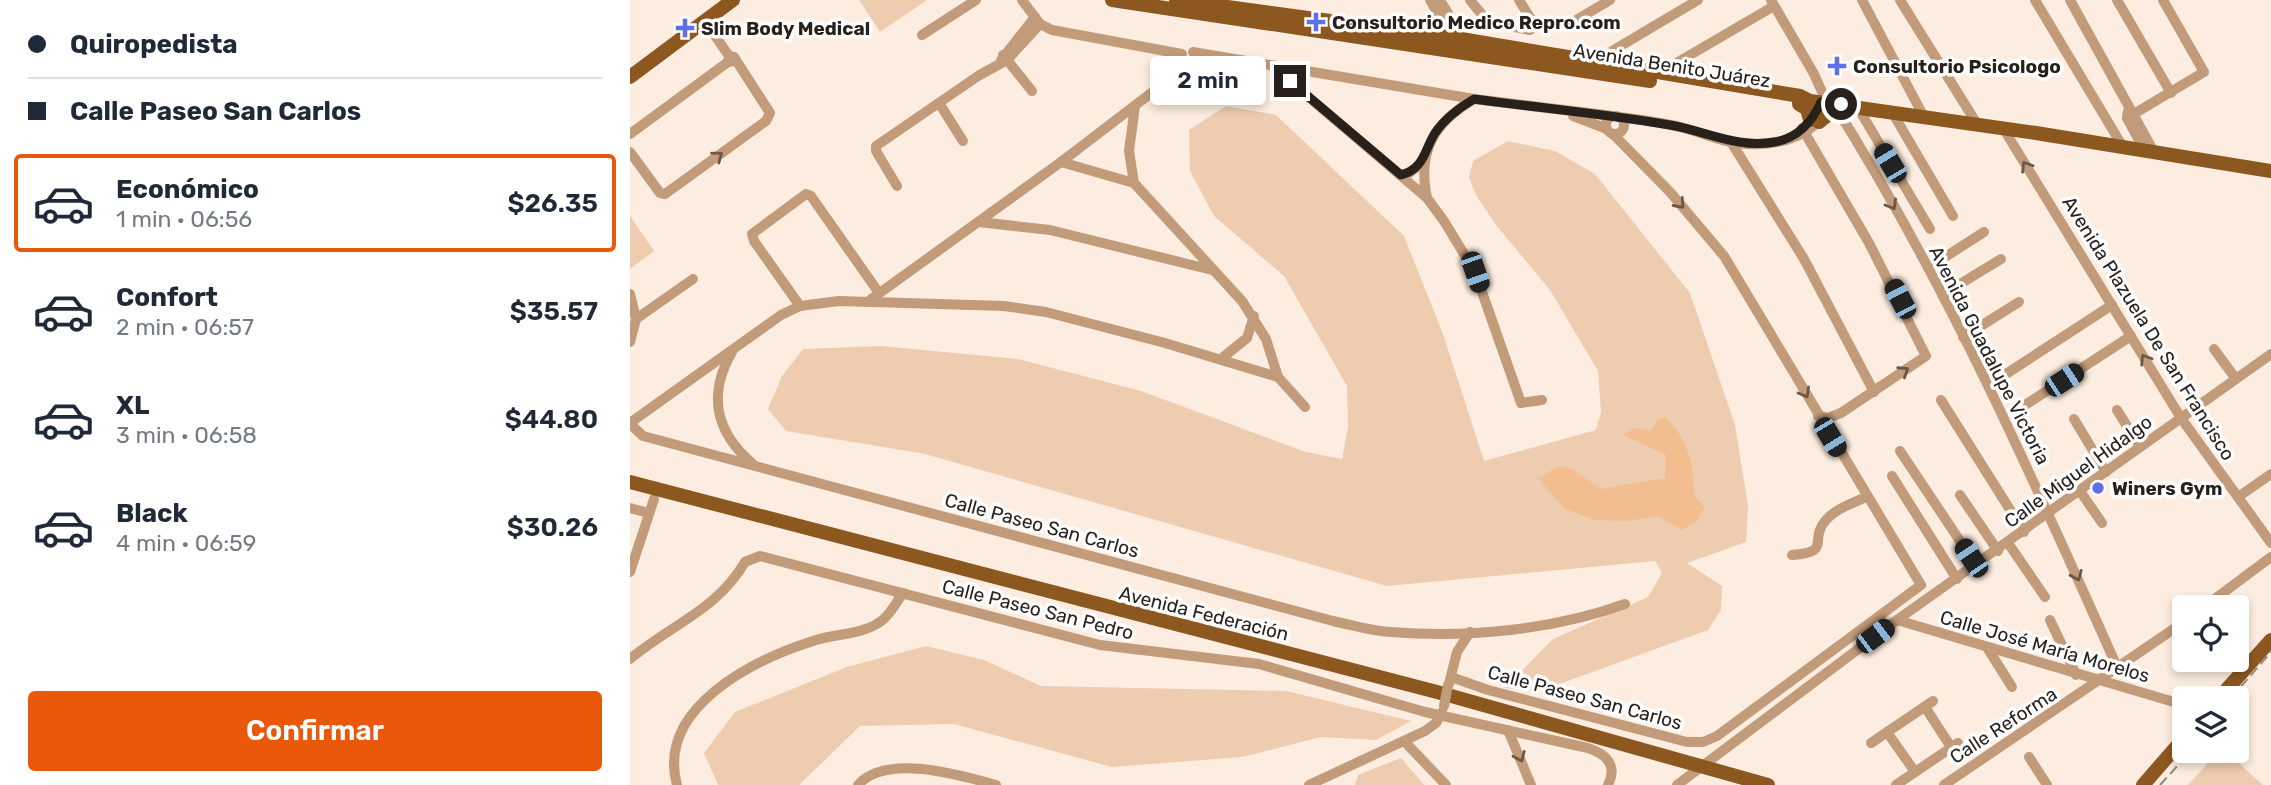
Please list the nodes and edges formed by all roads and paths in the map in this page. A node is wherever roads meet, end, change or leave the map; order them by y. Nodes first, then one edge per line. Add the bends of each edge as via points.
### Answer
1 (718, 0) edge
2 (733, 0) edge
3 (976, 0) edge
4 (1022, 0) edge
5 (1112, 0) edge
6 (1175, 0) edge
7 (1430, 0) edge
8 (1440, 0) edge
9 (1470, 0) edge
10 (1519, 0) edge
11 (1610, 0) edge
12 (1698, 0) edge
13 (1862, 0) edge
14 (1900, 0) edge
15 (2035, 0) edge
16 (2070, 0) edge
17 (2117, 0) edge
18 (2163, 0) edge
19 (1773, 3) edge
20 (1206, 6) edge
21 (1037, 20) junction
22 (705, 21) junction
23 (1573, 22) dead end
24 (922, 35) dead end
25 (1455, 44) junction
26 (1612, 51) dead end
27 (1191, 56) junction
28 (1003, 59) junction
29 (730, 60) junction
30 (1678, 62) dead end
31 (630, 66) edge
32 (1272, 66) junction
33 (630, 77) edge
34 (1031, 91) dead end
35 (2171, 93) junction
36 (1474, 99) junction
37 (939, 103) junction
38 (1824, 103) junction
39 (1135, 106) junction
40 (1857, 106) junction
41 (1892, 112) junction
42 (2130, 112) junction
43 (1924, 117) junction
44 (1977, 124) junction
45 (1616, 126) junction
46 (1807, 128) junction
47 (2003, 128) junction
48 (630, 134) edge
49 (963, 141) dead end
50 (1731, 142) junction
51 (2123, 147) junction
52 (2150, 151) junction
53 (630, 152) edge
54 (1061, 162) junction
55 (1423, 162) junction
56 (2271, 171) edge
57 (1401, 175) junction
58 (1134, 183) junction
59 (897, 186) dead end
60 (1427, 198) junction
61 (1953, 216) dead end
62 (979, 222) junction
63 (1930, 229) dead end
64 (1984, 232) dead end
65 (2001, 260) dead end
66 (1928, 268) junction
67 (1212, 270) junction
68 (693, 279) dead end
69 (630, 294) edge
70 (1942, 295) junction
71 (875, 297) junction
72 (2019, 302) dead end
73 (2112, 305) junction
74 (800, 306) junction
75 (1254, 316) junction
76 (636, 319) junction
77 (2131, 336) junction
78 (1963, 337) junction
79 (630, 342) edge
80 (734, 348) junction
81 (2214, 349) dead end
82 (2271, 354) edge
83 (1221, 359) junction
84 (698, 374) junction
85 (2006, 374) dead end
86 (1278, 377) junction
87 (2235, 379) junction
88 (718, 387) junction
89 (1874, 391) junction
90 (1542, 400) dead end
91 (1941, 400) dead end
92 (2025, 405) dead end
93 (1306, 407) dead end
94 (2117, 410) dead end
95 (1841, 412) junction
96 (1818, 416) junction
97 (2181, 418) junction
98 (2074, 419) dead end
99 (630, 423) edge
100 (726, 436) junction
101 (1830, 437) junction
102 (2140, 447) junction
103 (1900, 451) dead end
104 (712, 454) junction
105 (755, 466) junction
106 (2106, 472) junction
107 (2271, 474) edge
108 (1892, 476) dead end
109 (630, 482) edge
110 (2080, 491) junction
111 (1960, 495) dead end
112 (1866, 497) junction
113 (2238, 497) junction
114 (654, 499) dead end
115 (630, 508) edge
116 (649, 513) junction
117 (2049, 514) junction
118 (2102, 523) dead end
119 (2024, 532) junction
120 (2008, 543) junction
121 (2271, 543) edge
122 (1998, 551) junction
123 (1791, 555) dead end
124 (2271, 556) edge
125 (1976, 565) junction
126 (630, 572) edge
127 (1957, 579) junction
128 (903, 593) junction
129 (2220, 595) edge
130 (2045, 597) dead end
131 (1625, 604) dead end
132 (1897, 620) junction
133 (2050, 620) dead end
134 (2172, 631) edge
135 (1470, 632) junction
136 (1444, 634) junction
137 (2271, 640) edge
138 (1988, 649) junction
139 (1457, 652) junction
140 (630, 659) edge
141 (2118, 669) junction
142 (2076, 674) junction
143 (2102, 680) junction
144 (1450, 681) junction
145 (2230, 686) edge
146 (2012, 687) dead end
147 (2172, 701) edge
148 (1443, 711) junction
149 (1508, 730) junction
150 (1887, 732) junction
151 (1405, 741) junction
152 (1871, 743) dead end
153 (2172, 752) edge
154 (2029, 757) dead end
155 (1702, 766) junction
156 (1719, 771) junction
157 (1915, 772) junction
158 (950, 774) junction
159 (1890, 783) edge
160 (677, 785) edge
161 (858, 785) edge
162 (942, 785) edge
163 (996, 785) edge
164 (1309, 785) edge
165 (1446, 785) edge
166 (1531, 785) edge
167 (1608, 785) edge
168 (1677, 785) edge
169 (1728, 785) edge
170 (1768, 785) edge
171 (1944, 785) edge
172 (2047, 785) edge
173 (2143, 785) edge

1 - 31 main road
2 - 22 main road
3 - 24 street
4 - 21 street
5 - 20 main road, Avenida Benito Juárez
6 - 20 main road, Avenida Benito Juárez
7 - 25 street
8 - 25 street
9 - 10 street via 1488,22 1530,30 1534,24
11 - 23 street
12 - 26 street
13 - 43 street
14 - 44 street
15 - 51 street
16 - 42 street
17 - 35 street
18 - 35 street via 2204,70
19 - 30 street
19 - 38 street, Avenida Guadalupe Victoria
20 - 25 main road, Avenida Benito Juárez
21 - 27 street via 1052,30
21 - 28 street
22 - 29 street
22 - 33 main road
25 - 38 main road, Avenida Benito Juárez
27 - 32 street
27 - 39 street via 1180,60 1184,68
28 - 34 street
28 - 37 street
29 - 48 street
53 -> 29 street via 664,194 766,121 770,113
32 - 36 street
32 - 57 street
35 - 42 street
36 - 45 street via 1560,111
36 - 55 street via 1445,120
37 - 49 street
37 - 59 street via 876,146
38 - 40 main road, Avenida Benito Juárez
38 - 46 main road
38 - 46 main road via 1807,109
38 -> 66 street, Avenida Guadalupe Victoria
39 - 54 street
39 - 58 street via 1129,150
40 - 41 main road, Avenida Benito Juárez
40 - 63 street
41 - 43 main road, Avenida Benito Juárez
41 - 61 street
42 - 52 street
43 - 44 main road, Avenida Benito Juárez
44 - 47 main road, Avenida Benito Juárez
45 - 50 street via 1654,122
45 -> 96 street, Calle Paseo San Carlos via 1724,256
46 - 50 street via 1765,143
89 -> 46 street via 1926,356
47 - 51 main road, Avenida Benito Juárez
73 -> 47 street, Avenida Plazuela De San Francisco
50 - 89 street via 1804,259
51 - 52 main road, Avenida Benito Juárez
52 - 56 main road, Avenida Benito Juárez
54 - 58 street
54 - 62 street
55 - 57 street
55 - 60 street
57 - 60 street
58 - 67 street
60 - 90 street via 1475,272 1521,402
62 - 67 street via 1050,230
62 - 71 street
64 - 66 street
65 - 70 street
66 - 70 street, Avenida Guadalupe Victoria
67 - 75 street
68 - 76 street
69 - 76 street
70 - 78 street, Avenida Guadalupe Victoria
71 - 74 street
71 - 74 street via 806,194 752,234
71 - 83 street via 1025,309
72 - 78 street
73 - 77 street, Avenida Plazuela De San Francisco
73 - 85 street
74 - 80 street
75 - 83 street via 1247,338
75 - 86 street
76 - 79 street
77 - 92 street
97 -> 77 street, Avenida Plazuela De San Francisco
78 - 117 street, Avenida Guadalupe Victoria
80 - 84 street
80 - 88 street
81 - 87 street
82 - 87 street, Calle Miguel Hidalgo
83 - 86 street
84 - 88 street
84 - 99 street
86 - 93 street
87 - 97 street, Calle Miguel Hidalgo
88 - 100 street via 720,421
89 - 95 street
91 - 119 street
94 - 102 street
95 - 96 street via 1828,418
95 - 101 street via 1832,423
96 - 101 street, Calle Paseo San Carlos
97 - 102 street, Calle Miguel Hidalgo
97 - 113 street, Avenida Plazuela De San Francisco
98 - 106 street
99 - 104 street, Calle Paseo San Carlos via 643,436
100 - 104 street
100 - 105 street
101 - 112 street, Calle Paseo San Carlos
102 - 106 street, Calle Miguel Hidalgo
103 - 125 street
104 - 105 street, Calle Paseo San Carlos
105 - 136 street, Calle Paseo San Carlos via 1333,621 1388,632
106 - 110 street, Calle Miguel Hidalgo
107 - 113 street
108 - 127 street
109 - 155 main road, Avenida Federación via 1437,692
110 - 117 street, Calle Miguel Hidalgo
110 - 118 street
111 - 122 street
112 - 123 street via 1827,518 1812,553
112 - 144 street, Calle Paseo San Carlos via 1920,587 1709,740 1687,742
113 - 121 street, Avenida Plazuela De San Francisco
114 - 116 street
115 - 116 street
116 - 126 street
117 - 119 street, Calle Miguel Hidalgo
117 -> 141 street, Avenida Guadalupe Victoria
119 - 120 street, Calle Miguel Hidalgo
120 - 122 street, Calle Miguel Hidalgo
120 - 130 street
122 - 125 street, Calle Miguel Hidalgo
124 - 129 street
125 - 127 street, Calle Miguel Hidalgo
127 - 132 street, Calle Miguel Hidalgo
128 - 140 street, Calle Paseo San Pedro via 754,556 718,598
128 - 148 street, Calle Paseo San Pedro via 1100,645 1259,664
128 - 160 street via 886,617 871,628 774,655 721,685 690,718 676,742
131 - 135 street, Calle Paseo San Carlos via 1571,621
132 - 138 street, Calle José María Morelos
132 - 155 street, Calle Miguel Hidalgo
133 - 142 street
134 - 141 street, Calle Reforma
135 - 136 street, Calle Paseo San Carlos
135 - 139 street
136 - 139 street
137 - 145 main road
138 - 142 street, Calle José María Morelos
138 - 146 street
139 - 144 street
141 - 143 street, Calle Reforma
142 - 143 street, Calle José María Morelos
143 - 147 street, Calle José María Morelos
143 - 171 street, Calle Reforma
144 - 148 street, bridge
148 - 149 street, Calle Paseo San Pedro
148 - 151 street via 1431,727
149 -> 166 street
149 - 167 street, Calle Paseo San Pedro via 1601,752 1611,767
150 - 152 street
150 - 157 street
150 - 157 street via 1929,704 1954,745
151 - 164 street
151 - 165 street
153 - 173 main road
154 - 172 street
155 - 156 main road, Avenida Federación
155 - 168 street, Calle Miguel Hidalgo
156 - 169 street
156 - 170 main road, Avenida Federación
157 - 159 street
158 - 161 street via 887,769
158 - 162 street
158 - 163 street

